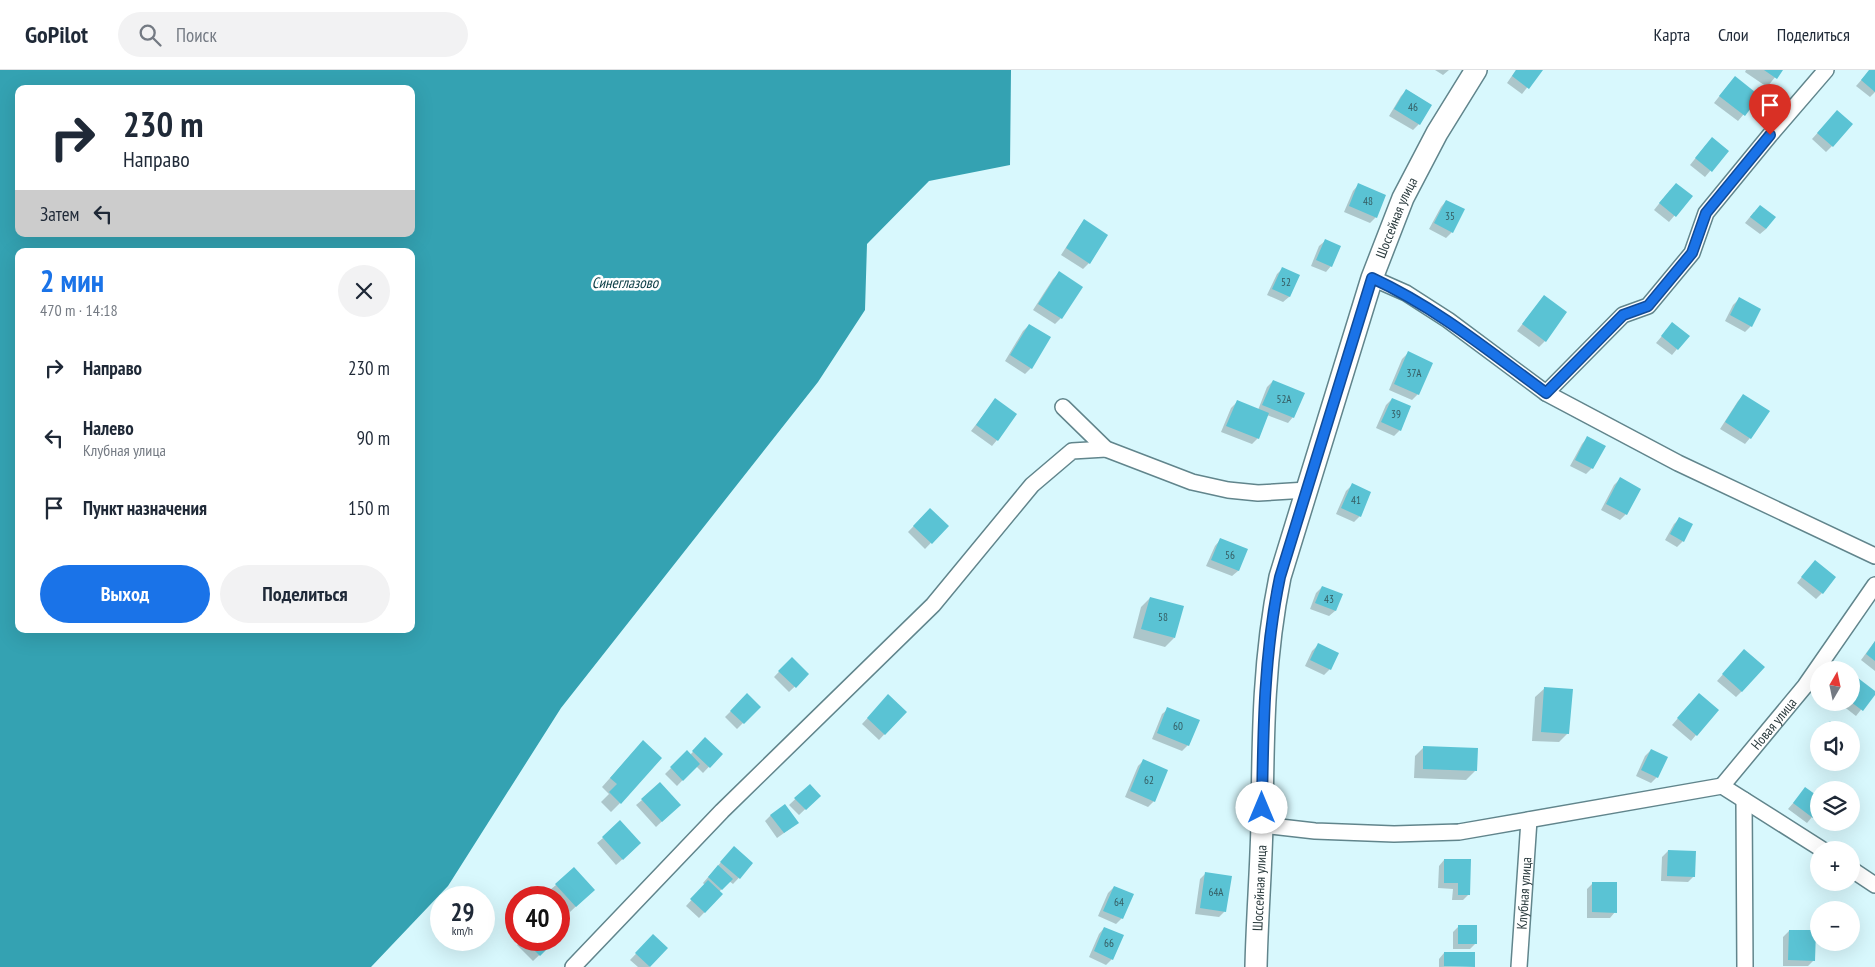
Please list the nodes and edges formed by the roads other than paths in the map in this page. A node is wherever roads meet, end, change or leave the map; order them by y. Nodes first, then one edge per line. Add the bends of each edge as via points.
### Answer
1 (1476, 70) edge
2 (1826, 70) edge
3 (1372, 278) junction
4 (1546, 393) junction
5 (1063, 408) dead end
6 (1106, 449) junction
7 (1307, 490) junction
8 (1875, 556) edge
9 (1875, 585) edge
10 (1722, 786) junction
11 (1744, 800) junction
12 (1529, 820) junction
13 (1262, 825) junction
14 (1810, 842) edge
15 (1860, 875) edge
16 (1875, 885) edge
17 (573, 967) edge
18 (1256, 967) edge
19 (1519, 967) edge
20 (1745, 967) edge

1 - 3 street, Шоссейная улица via 1437,133 1403,198
2 - 4 street via 1706,213 1692,253 1648,306 1623,315
3 - 4 street via 1448,320
3 - 7 street, Шоссейная улица
4 - 8 street via 1678,463
5 - 6 street
6 - 7 street via 1192,482 1228,490 1258,493
6 - 17 street via 1072,451 1032,485 933,605 722,811
7 - 13 street, Шоссейная улица via 1280,577 1271,620 1263,728
9 - 10 street, Новая улица via 1805,686
10 - 11 street
10 - 12 street
11 - 14 street
11 - 20 street
12 - 13 street via 1459,832 1394,834
12 - 19 street, Клубная улица
13 - 18 street, Шоссейная улица
15 - 16 street

